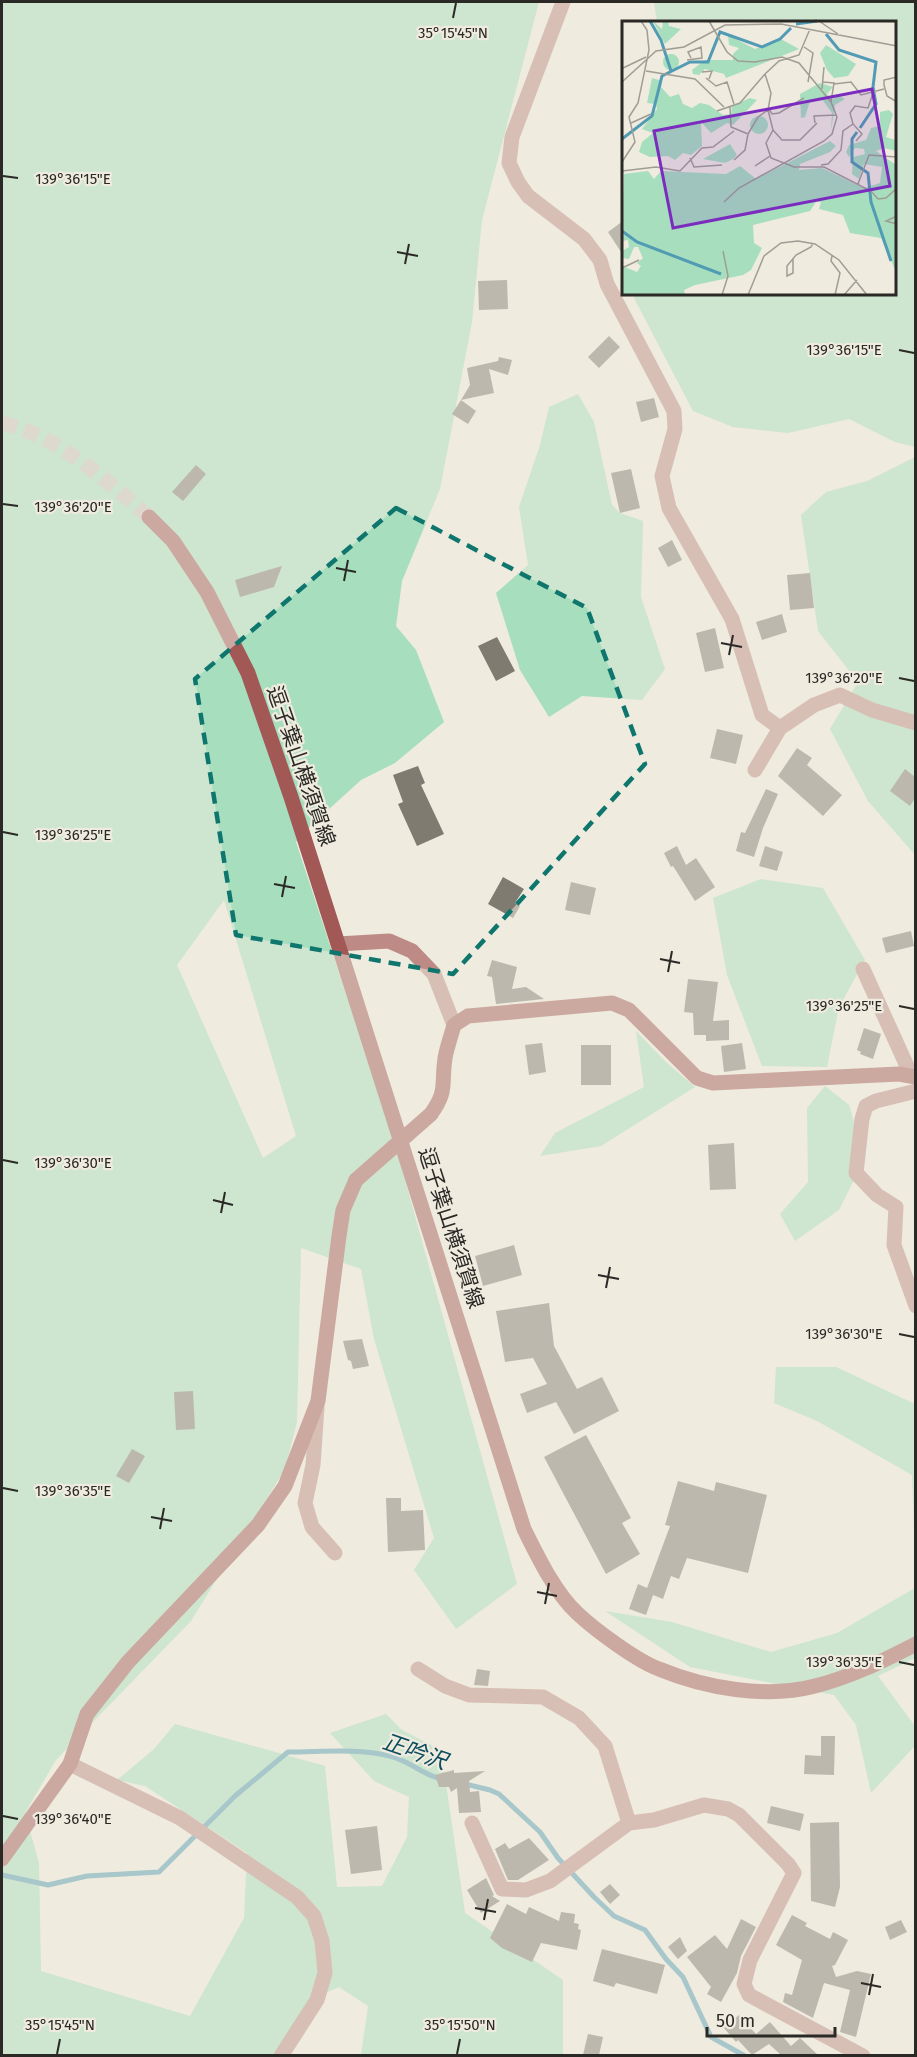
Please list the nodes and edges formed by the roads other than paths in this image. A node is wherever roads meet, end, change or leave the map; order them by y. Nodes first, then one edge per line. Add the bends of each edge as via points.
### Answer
1 (563, 2) edge
2 (149, 517) tunnel mouth
3 (915, 723) edge
4 (780, 728) junction
5 (755, 770) dead end
6 (338, 944) junction
7 (863, 969) dead end
8 (454, 1025) junction
9 (913, 1076) edge
10 (915, 1091) edge
11 (915, 1306) edge
12 (318, 1401) junction
13 (335, 1553) dead end
14 (915, 1644) edge
15 (418, 1669) dead end
16 (70, 1764) junction
17 (472, 1823) dead end
18 (629, 1823) junction
19 (2, 1859) edge
20 (281, 2055) edge
21 (863, 2055) edge

1 - 4 street via 512,137 509,163 528,196 584,239 600,260 608,284 674,411 675,429 662,477 669,508 732,619 762,715
2 - 6 main road, 逗子葉山横須賀線 via 173,541 207,592 248,673
3 - 4 street via 840,695 814,705
4 - 5 street
6 - 8 street via 388,940 412,951 434,974
6 - 14 main road, 逗子葉山横須賀線 via 524,1529 546,1573 575,1612 658,1669 722,1688 772,1692 813,1687 871,1667
7 - 9 street
8 - 9 main road via 468,1016 612,1003 629,1010 697,1078 713,1083
8 - 12 main road, bridge via 445,1059 441,1100 431,1114 356,1180 343,1210
10 - 11 street via 866,1106 856,1173 877,1195 896,1207 894,1245
12 - 13 street via 313,1465 305,1503 312,1527
12 - 16 main road via 280,1494 258,1525 128,1662 87,1714
15 - 18 street via 445,1686 470,1695 543,1697 579,1718 605,1746
16 - 19 main road
16 - 20 street via 180,1818 297,1897 314,1916 326,1973 317,2000
17 - 18 street via 502,1889 526,1890 550,1881
18 - 21 street via 704,1805 739,1815 794,1873 750,1960 744,1984 749,1995

